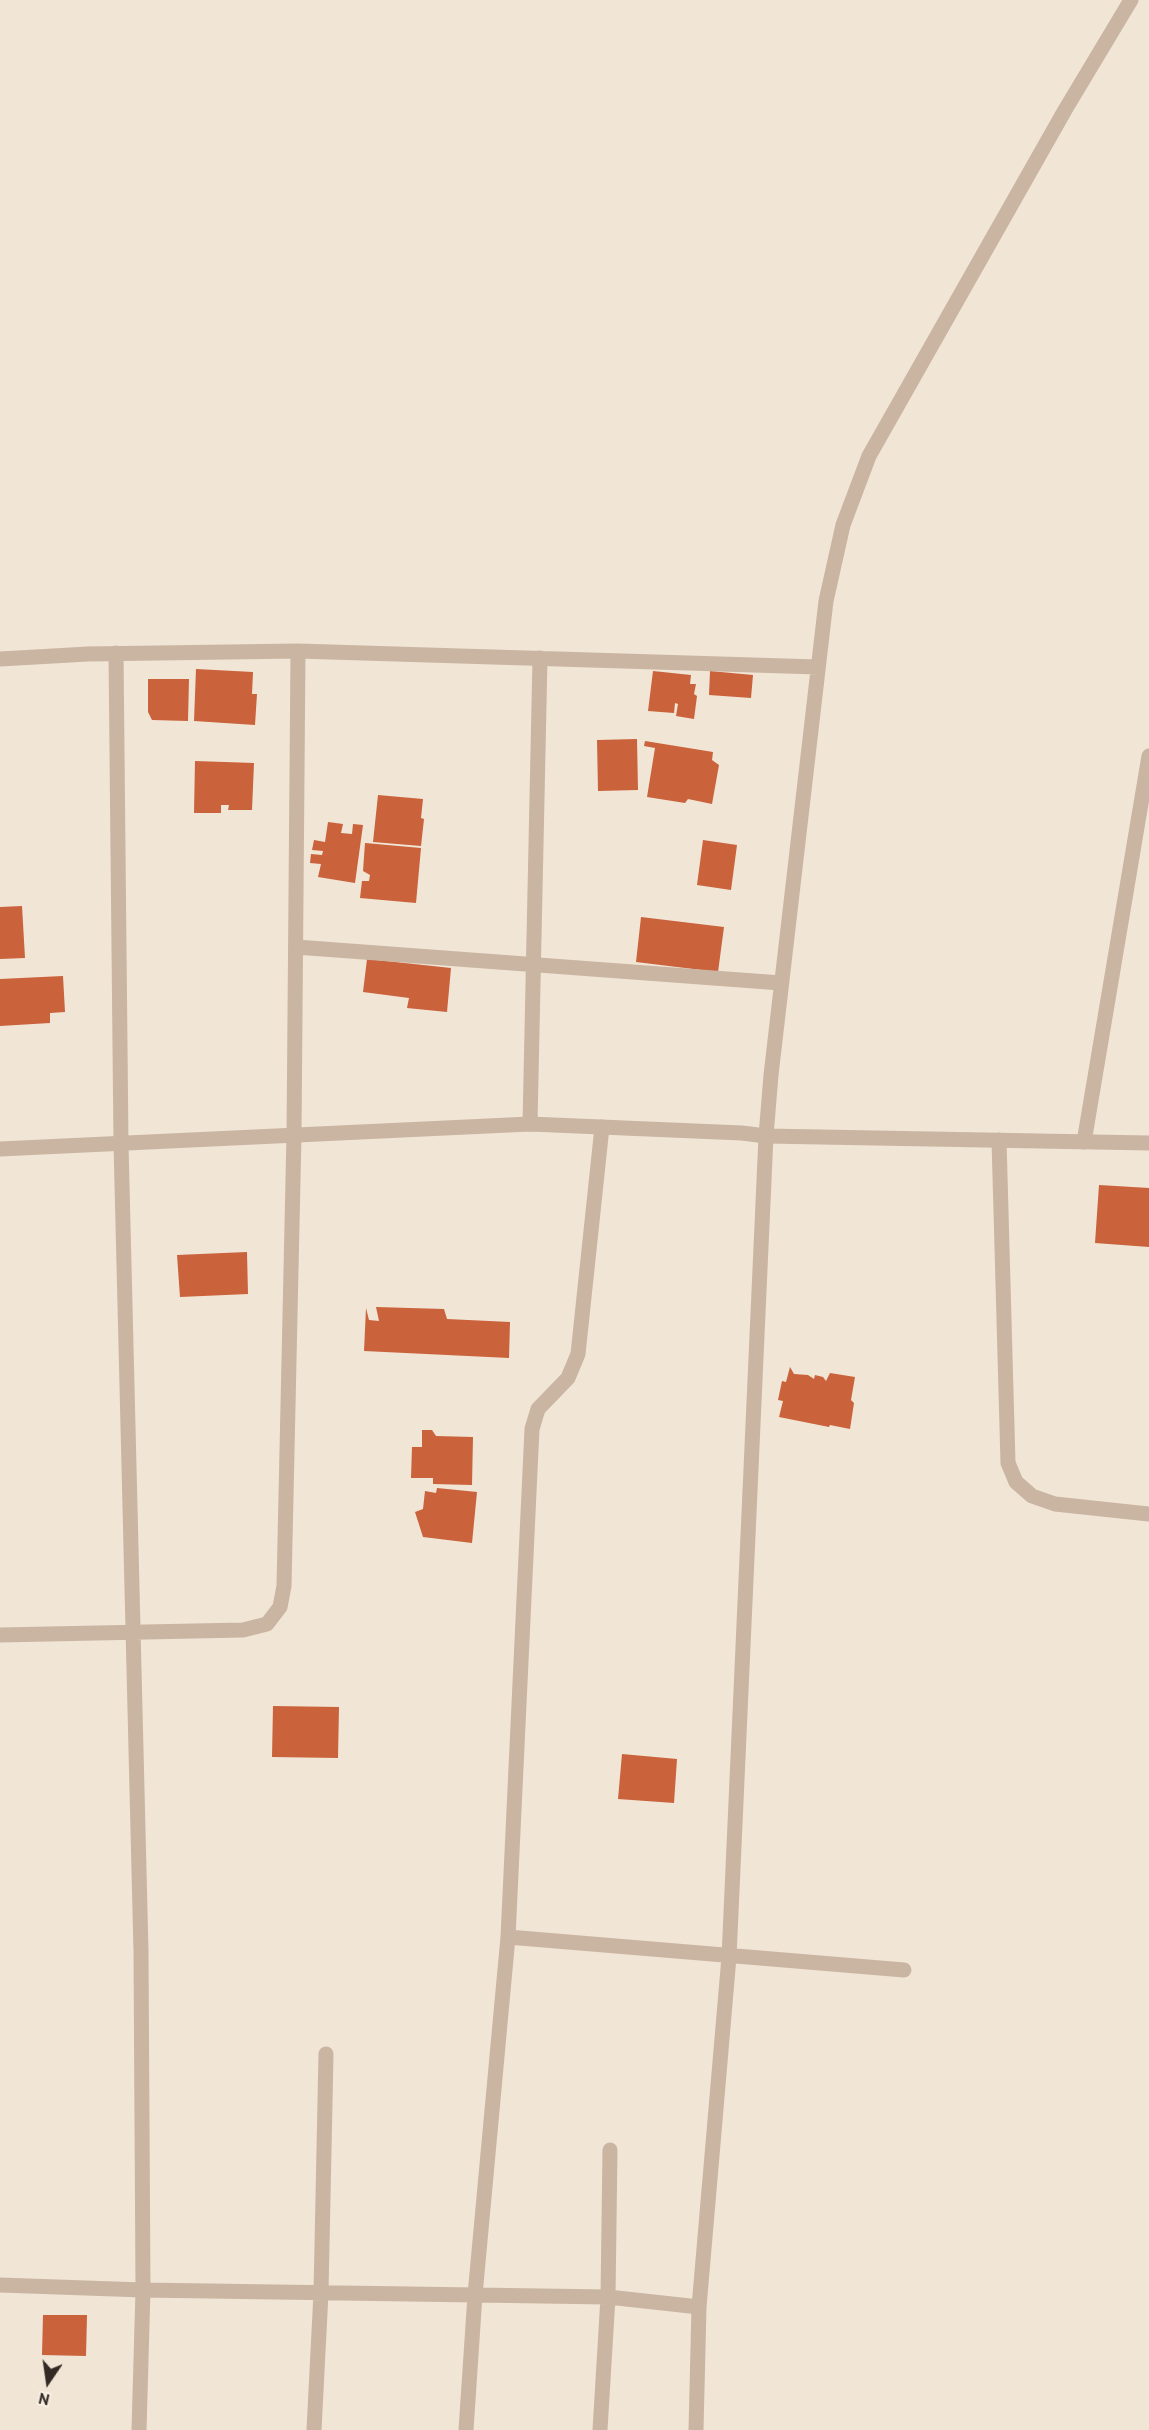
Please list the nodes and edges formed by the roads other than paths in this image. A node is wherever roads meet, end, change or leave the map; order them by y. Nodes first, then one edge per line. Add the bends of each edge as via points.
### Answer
1 (1131, 0) edge
2 (298, 651) junction
3 (116, 653) junction
4 (0, 658) edge
5 (540, 658) junction
6 (818, 668) junction
7 (1149, 756) edge
8 (296, 947) junction
9 (534, 964) junction
10 (781, 983) junction
11 (530, 1124) junction
12 (602, 1126) junction
13 (294, 1135) junction
14 (766, 1136) junction
15 (999, 1140) junction
16 (1084, 1142) junction
17 (1149, 1143) edge
18 (121, 1144) junction
19 (0, 1149) edge
20 (1149, 1514) edge
21 (135, 1633) junction
22 (0, 1635) edge
23 (508, 1937) junction
24 (729, 1957) junction
25 (904, 1970) dead end
26 (326, 2054) dead end
27 (610, 2150) dead end
28 (0, 2285) edge
29 (143, 2290) junction
30 (321, 2293) junction
31 (475, 2295) junction
32 (608, 2297) junction
33 (699, 2307) junction
34 (139, 2430) edge
35 (314, 2430) edge
36 (466, 2430) edge
37 (600, 2430) edge
38 (696, 2430) edge

1 - 6 street via 869,456 843,525 826,601
2 - 3 street
2 - 5 street
2 - 8 street
3 - 4 street
3 - 18 street
5 - 6 street
5 - 9 street
6 - 10 street
7 - 16 street
8 - 9 street
8 - 13 street
9 - 10 street
9 - 11 street
10 - 14 street
11 - 12 street
11 - 13 street
12 - 14 street
12 - 23 street via 578,1354 568,1378 538,1409 532,1429
13 - 18 street
13 - 21 street via 284,1586 280,1607 267,1623 243,1630
14 - 15 street
14 - 24 street
15 - 16 street
15 - 20 street via 1008,1463 1016,1482 1032,1496 1055,1504
16 - 17 street
18 - 19 street
18 - 21 street
21 - 22 street
21 - 29 street
23 - 24 street
23 - 31 street
24 - 25 street
24 - 33 street
26 - 30 street
27 - 32 street
28 - 29 street
29 - 30 street
29 - 34 street
30 - 31 street
30 - 35 street
31 - 32 street
31 - 36 street
32 - 33 street
32 - 37 street
33 - 38 street

